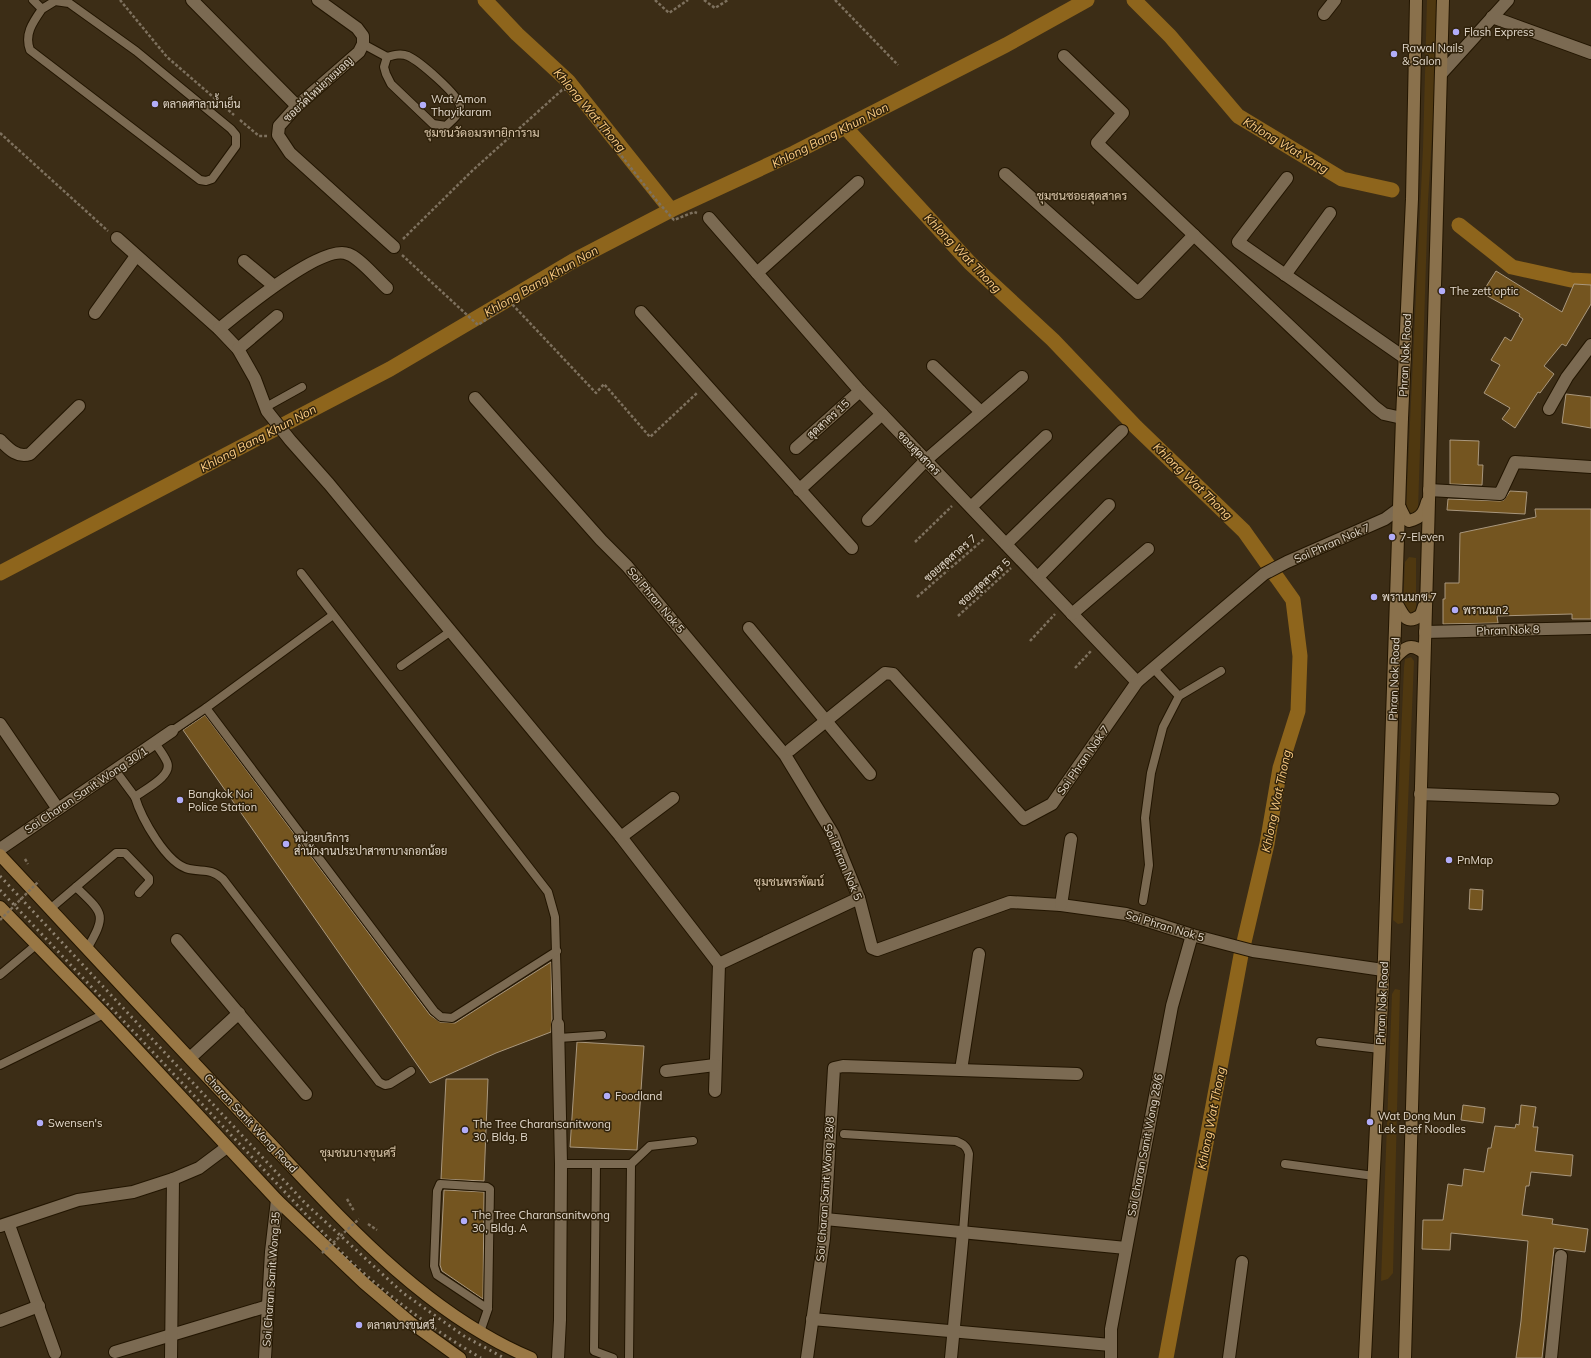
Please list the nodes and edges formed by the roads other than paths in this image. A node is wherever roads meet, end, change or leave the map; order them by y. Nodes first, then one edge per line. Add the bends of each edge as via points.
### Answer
1 (33, 0) edge
2 (192, 0) edge
3 (318, 0) edge
4 (1335, 0) edge
5 (1416, 0) edge
6 (1444, 0) edge
7 (1508, 0) edge
8 (42, 9) junction
9 (1324, 14) dead end
10 (1492, 17) junction
11 (363, 44) junction
12 (1591, 53) edge
13 (1064, 56) dead end
14 (387, 57) junction
15 (1441, 74) junction
16 (296, 106) junction
17 (1005, 174) dead end
18 (1287, 178) dead end
19 (858, 182) dead end
20 (1330, 213) dead end
21 (709, 218) road end
22 (1194, 235) junction
23 (117, 238) road end
24 (394, 247) road end
25 (136, 256) junction
26 (244, 261) dead end
27 (757, 273) junction
28 (1285, 275) junction
29 (274, 286) junction
30 (387, 288) dead end
31 (641, 312) dead end
32 (95, 313) dead end
33 (277, 316) dead end
34 (219, 329) junction
35 (1591, 345) edge
36 (238, 349) junction
37 (1405, 358) junction
38 (933, 366) dead end
39 (1022, 377) dead end
40 (302, 386) dead end
41 (860, 390) junction
42 (475, 398) dead end
43 (79, 406) dead end
44 (267, 409) junction
45 (1549, 409) dead end
46 (981, 412) junction
47 (882, 414) junction
48 (1402, 418) junction
49 (1122, 431) dead end
50 (1046, 436) dead end
51 (0, 440) edge
52 (796, 448) dead end
53 (926, 460) junction
54 (1591, 467) edge
55 (799, 490) junction
56 (1429, 494) junction
57 (1109, 505) dead end
58 (971, 507) junction
59 (1400, 508) junction
60 (868, 520) dead end
61 (1006, 544) junction
62 (852, 548) dead end
63 (1148, 549) dead end
64 (301, 573) dead end
65 (1038, 577) junction
66 (1426, 597) junction
67 (1396, 602) junction
68 (1072, 614) junction
69 (333, 615) junction
70 (749, 628) dead end
71 (1591, 628) edge
72 (451, 631) junction
73 (1425, 632) junction
74 (1424, 653) junction
75 (1394, 658) junction
76 (401, 666) dead end
77 (1153, 668) junction
78 (1221, 671) dead end
79 (1137, 682) junction
80 (1179, 696) junction
81 (206, 708) junction
82 (827, 720) junction
83 (0, 724) edge
84 (172, 731) joint
85 (155, 743) junction
86 (790, 750) dead end
87 (115, 770) junction
88 (870, 774) dead end
89 (1420, 794) junction
90 (135, 796) junction
91 (673, 798) dead end
92 (1553, 799) dead end
93 (58, 809) junction
94 (621, 837) junction
95 (1072, 839) dead end
96 (0, 849) edge
97 (0, 855) edge
98 (76, 887) junction
99 (139, 893) dead end
100 (860, 898) junction
101 (1143, 901) dead end
102 (1061, 905) junction
103 (0, 907) edge
104 (50, 909) junction
105 (1192, 935) junction
106 (177, 940) dead end
107 (36, 945) junction
108 (87, 949) junction
109 (557, 950) junction
110 (979, 954) dead end
111 (719, 964) junction
112 (1383, 970) junction
113 (0, 975) edge
114 (239, 1013) junction
115 (104, 1014) junction
116 (558, 1024) joint
117 (602, 1035) dead end
118 (559, 1038) junction
119 (1320, 1042) dead end
120 (1380, 1049) junction
121 (190, 1058) junction
122 (0, 1065) edge
123 (715, 1065) junction
124 (961, 1070) junction
125 (411, 1071) dead end
126 (666, 1071) dead end
127 (1077, 1074) dead end
128 (715, 1090) dead end
129 (306, 1094) dead end
130 (844, 1134) dead end
131 (693, 1141) dead end
132 (227, 1147) junction
133 (561, 1164) junction
134 (596, 1164) junction
135 (631, 1164) junction
136 (1285, 1164) dead end
137 (1374, 1176) junction
138 (173, 1179) junction
139 (277, 1200) junction
140 (825, 1218) junction
141 (4, 1226) edge
142 (962, 1232) junction
143 (1126, 1248) junction
144 (1561, 1256) dead end
145 (1242, 1262) dead end
146 (39, 1306) junction
147 (268, 1306) junction
148 (488, 1309) junction
149 (812, 1319) junction
150 (0, 1321) edge
151 (953, 1331) junction
152 (480, 1332) junction
153 (170, 1336) junction
154 (1111, 1345) junction
155 (115, 1352) dead end
156 (55, 1353) dead end
157 (593, 1355) edge
158 (171, 1358) edge
159 (265, 1358) edge
160 (460, 1358) edge
161 (531, 1358) edge
162 (558, 1358) edge
163 (613, 1358) edge
164 (629, 1358) edge
165 (807, 1358) edge
166 (951, 1358) edge
167 (1111, 1358) edge
168 (1229, 1358) edge
169 (1365, 1358) edge
170 (1406, 1358) edge
171 (1551, 1358) edge

1 - 8 lane
2 - 16 street
3 - 11 street via 357,28 363,36
4 - 9 street
5 - 37 main road, Phran Nok Road via 1412,199
6 - 15 main road
7 - 10 street
8 - 8 lane via 55,1 69,3 136,51 231,129 236,135 236,146 212,179 200,180 30,50 27,43 28,33
10 - 12 street
10 - 15 street
11 - 14 lane
11 - 16 street, ซอยวัดใหม่ยายมอญ via 359,52
13 - 22 street via 1123,113 1097,143
14 - 14 lane via 396,54 408,56 416,61 455,95 460,105 458,114 446,126 433,124 391,84 384,66
15 - 56 main road
16 - 24 street, ซอยวัดใหม่ยายมอญ via 278,130 278,135 290,153
17 - 22 street via 1138,293
18 - 28 street via 1238,242
19 - 27 street
20 - 28 street
21 - 27 street, ซอยสุดสาคร
22 - 48 street via 1381,413
23 - 25 street
25 - 32 street
25 - 34 street
26 - 29 street
27 - 41 street, ซอยสุดสาคร
28 - 37 street
29 - 30 street via 328,255 340,252 349,254
29 - 34 street
31 - 55 street
33 - 36 street
34 - 36 street
35 - 45 street via 1567,377
36 - 44 street via 255,379
37 - 48 main road, Phran Nok Road
38 - 46 street
39 - 46 street
40 - 44 lane
41 - 47 street, ซอยสุดสาคร
41 - 52 street, สุดสาคร 15
42 - 100 street, Soi Phran Nok 5 via 627,566 785,754 833,834
43 - 51 street via 30,454 23,456 14,452
44 - 72 street via 290,440
46 - 53 street
47 - 53 street, ซอยสุดสาคร
47 - 55 street
48 - 59 main road, Phran Nok Road
49 - 61 street
50 - 58 street
53 - 58 street, ซอยสุดสาคร
53 - 60 street
54 - 56 street via 1515,462 1500,494
55 - 62 street
56 - 59 main road via 1424,512 1418,519 1410,521 1405,518
56 - 66 main road
57 - 65 street
58 - 61 street, ซอยสุดสาคร
59 - 67 main road, Phran Nok Road
59 - 77 street, Soi Phran Nok 7 via 1385,519 1264,574
61 - 65 street, ซอยสุดสาคร
63 - 68 street
64 - 69 lane
65 - 68 street, ซอยสุดสาคร via 1063,599
66 - 67 main road via 1421,615 1414,620 1408,620 1403,616
66 - 73 main road
67 - 75 main road, Phran Nok Road
68 - 79 street, ซอยสุดสาคร
69 - 81 lane
69 - 109 lane via 548,892 555,917
70 - 82 street
71 - 73 street, Phran Nok 8
72 - 76 lane
72 - 94 street
73 - 74 main road
74 - 75 main road via 1417,647 1410,646
74 - 89 main road
75 - 112 main road, Phran Nok Road
77 - 79 street, Soi Phran Nok 7
77 - 80 lane
78 - 80 lane
79 - 82 street, Soi Phran Nok 7 via 1052,804 1024,819 893,674 885,673
80 - 101 lane via 1163,727 1151,773 1145,818 1149,874
81 - 84 lane
81 - 109 lane via 438,1015 452,1018
82 - 86 street, Soi Phran Nok 7
82 - 88 street
83 - 93 street
84 - 85 street, Soi Charan Sanit Wong 30/1
85 - 87 street, Soi Charan Sanit Wong 30/1
85 - 90 lane via 167,762 168,769 164,775
87 - 90 lane
87 - 93 street, Soi Charan Sanit Wong 30/1
89 - 92 street
89 - 170 main road
90 - 125 lane via 140,812 154,836 176,863 188,868 216,872 223,879 379,1082 390,1084
91 - 94 street
93 - 96 street, Soi Charan Sanit Wong 30/1
94 - 111 street
95 - 102 street
97 - 104 main road, Charan Sanit Wong Road
98 - 99 lane via 116,853 125,852 149,878 149,882
98 - 104 lane
98 - 108 lane via 99,910 101,919
100 - 102 street, Soi Phran Nok 5 via 872,948 878,950 1010,902
100 - 111 street
102 - 105 street, Soi Phran Nok 5 via 1126,914
103 - 107 main road
104 - 108 main road, Charan Sanit Wong Road
105 - 112 street, Soi Phran Nok 5 via 1253,951
105 - 143 street, Soi Charan Sanit Wong 28/6 via 1172,1006
106 - 114 street
107 - 113 lane
107 - 115 main road
108 - 121 main road, Charan Sanit Wong Road
109 - 116 lane
110 - 124 street
111 - 123 street
112 - 120 main road, Phran Nok Road
114 - 121 street
114 - 129 street
115 - 122 lane
115 - 132 main road
116 - 118 street
117 - 118 lane
118 - 133 street
119 - 120 lane
120 - 137 main road, Phran Nok Road
121 - 152 main road, Charan Sanit Wong Road via 319,1195 387,1261 450,1313
123 - 126 street
123 - 128 street
124 - 127 street
124 - 140 street, Soi Charan Sanit Wong 28/8 via 843,1066 834,1068
130 - 142 lane via 956,1142 967,1147 969,1154
131 - 135 lane via 650,1146
132 - 138 street via 199,1168
132 - 139 main road
133 - 134 lane
133 - 162 street
134 - 135 lane
134 - 157 lane
135 - 164 lane
136 - 137 lane
137 - 169 main road, Phran Nok Road
138 - 141 street via 133,1192 78,1200
138 - 153 street
139 - 147 street, Soi Charan Sanit Wong 35
139 - 160 main road via 364,1283 410,1322
140 - 142 street
140 - 149 street, Soi Charan Sanit Wong 28/8
141 - 146 street
142 - 143 street
142 - 151 street
143 - 154 street, Soi Charan Sanit Wong 28/6 via 1111,1329
144 - 171 street
145 - 168 street
146 - 150 street
146 - 156 street
147 - 153 street
147 - 159 street, Soi Charan Sanit Wong 35
148 - 148 lane via 490,1189 440,1184 437,1191 435,1271 445,1281
148 - 152 lane
149 - 151 street
149 - 165 street, Soi Charan Sanit Wong 28/8
151 - 154 street
151 - 166 street
152 - 161 main road, Charan Sanit Wong Road
153 - 155 street
153 - 158 street
154 - 167 street, Soi Charan Sanit Wong 28/6
157 - 163 lane

